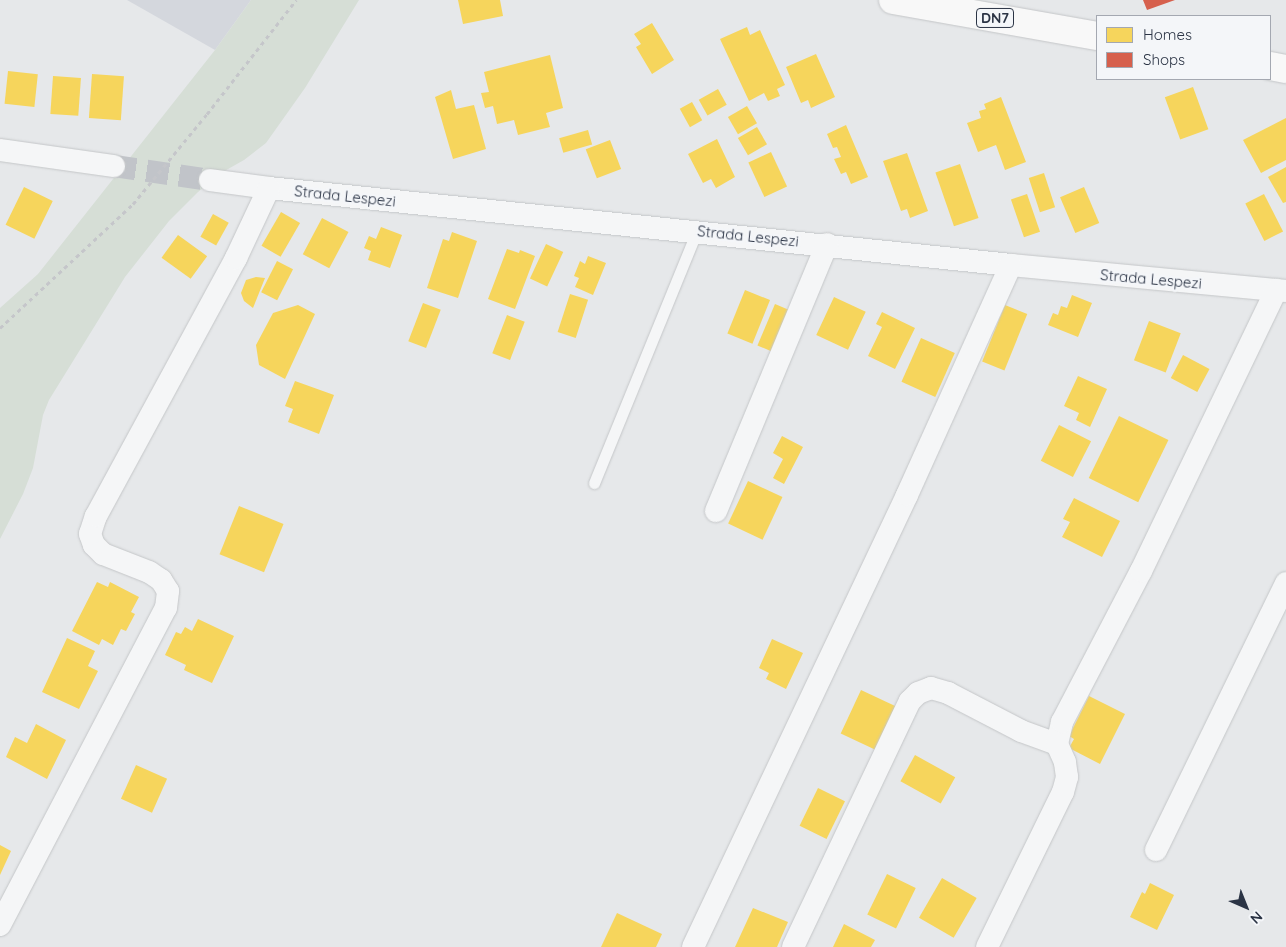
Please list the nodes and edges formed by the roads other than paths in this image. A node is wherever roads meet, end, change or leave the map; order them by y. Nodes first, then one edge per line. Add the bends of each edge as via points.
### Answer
1 (893, 0) edge
2 (1096, 36) edge
3 (1271, 66) edge
4 (1286, 69) edge
5 (0, 150) edge
6 (114, 166) tunnel mouth
7 (210, 180) tunnel mouth
8 (269, 188) junction
9 (696, 231) junction
10 (827, 244) junction
11 (1010, 265) junction
12 (1281, 291) edge
13 (594, 483) dead end
14 (716, 512) dead end
15 (1286, 583) edge
16 (1057, 744) junction
17 (1156, 850) dead end
18 (0, 925) edge
19 (693, 947) edge
20 (793, 947) edge
21 (987, 947) edge

1 - 2 highway, DN7
3 - 4 highway
5 - 6 street
7 - 8 street, Strada Lespezi
8 - 9 street, Strada Lespezi
8 - 18 street via 236,258 96,516 90,534 94,545 103,554 162,580 168,592 166,608
9 - 10 street, Strada Lespezi
9 - 13 lane
10 - 11 street, Strada Lespezi
10 - 14 street
11 - 12 street, Strada Lespezi
11 - 19 street via 907,495
12 - 16 street via 1062,722
15 - 17 street
16 - 20 street via 1021,731 948,693 932,688 918,692 910,701
16 - 21 street via 1066,762 1063,792

